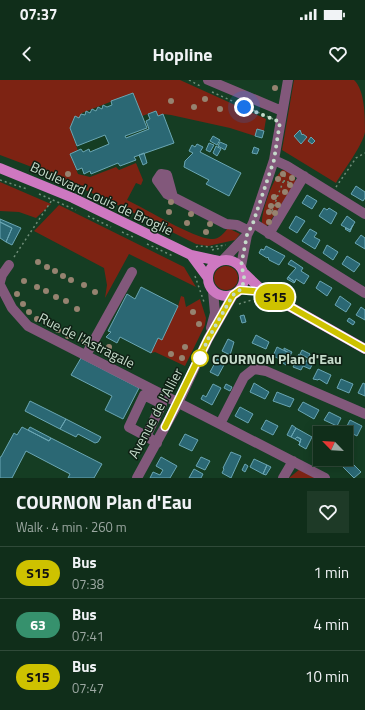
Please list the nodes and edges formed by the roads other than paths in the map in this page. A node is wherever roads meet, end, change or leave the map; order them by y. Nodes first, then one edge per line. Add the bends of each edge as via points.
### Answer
1 (208, 80) edge
2 (288, 80) edge
3 (282, 110) junction
4 (274, 160) junction
5 (0, 168) edge
6 (304, 176) junction
7 (173, 197) dead end
8 (365, 214) edge
9 (250, 230) junction
10 (269, 234) junction
11 (194, 259) junction
12 (221, 260) junction
13 (8, 266) road end
14 (243, 270) junction
15 (132, 272) dead end
16 (204, 280) junction
17 (0, 282) edge
18 (0, 285) edge
19 (213, 291) junction
20 (237, 292) junction
21 (264, 292) junction
22 (365, 293) edge
23 (208, 339) junction
24 (365, 349) edge
25 (86, 355) junction
26 (178, 403) junction
27 (365, 414) edge
28 (220, 424) junction
29 (146, 436) dead end
30 (157, 442) junction
31 (293, 461) junction
32 (136, 478) edge
33 (283, 478) edge
34 (325, 478) edge

1 - 3 street
2 - 3 street
3 - 4 street
4 - 6 street
4 - 9 street
5 - 11 main road, Boulevard Louis de Broglie via 73,198
6 - 8 street
6 - 10 street
7 - 9 street via 226,224
9 - 10 street
9 - 12 street
9 - 14 street
10 - 22 street
11 - 12 main road, Boulevard Louis de Broglie
11 - 16 main road, Boulevard Louis de Broglie
12 - 14 main road via 235,261
12 - 16 main road via 212,266
13 - 17 street
14 - 20 main road via 244,282
14 - 21 main road
15 - 25 street
16 - 19 main road
18 - 25 street, Rue de l'Astragale via 12,308 28,326
19 - 20 main road via 225,296
19 - 23 street, Avenue de l'Allier via 215,313
20 - 21 main road
20 - 23 street, Avenue de l'Allier
21 - 24 main road
23 - 26 street, Avenue de l'Allier
25 - 26 street, Rue de l'Astragale
26 - 28 street, Rue de l'Astragale
26 - 30 street, Avenue de l'Allier
27 - 28 street via 266,370 254,369 244,377
28 - 31 street, Rue de l'Astragale
29 - 30 street
30 - 32 street, Avenue de l'Allier
31 - 33 street
31 - 34 street, Rue de l'Astragale

